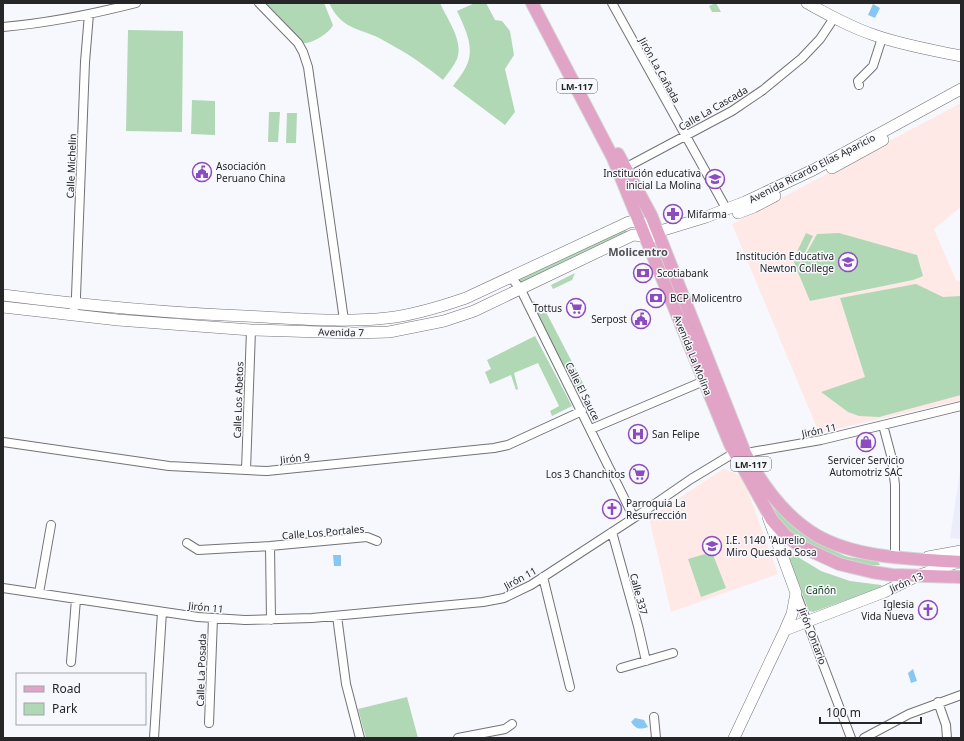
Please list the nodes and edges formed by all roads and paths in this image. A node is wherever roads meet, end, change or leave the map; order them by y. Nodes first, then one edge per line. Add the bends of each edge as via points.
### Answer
1 (136, 3) edge
2 (260, 3) edge
3 (532, 3) edge
4 (541, 3) edge
5 (612, 3) edge
6 (807, 3) edge
7 (89, 14) junction
8 (834, 18) junction
9 (3, 27) edge
10 (882, 38) junction
11 (961, 56) edge
12 (859, 85) dead end
13 (961, 89) edge
14 (961, 97) edge
15 (685, 136) junction
16 (622, 169) junction
17 (727, 210) junction
18 (639, 221) junction
19 (645, 235) junction
20 (659, 235) junction
21 (508, 279) junction
22 (520, 288) junction
23 (3, 295) edge
24 (76, 304) junction
25 (3, 307) edge
26 (118, 309) junction
27 (64, 314) junction
28 (118, 320) junction
29 (323, 320) junction
30 (344, 320) junction
31 (251, 330) junction
32 (322, 332) junction
33 (704, 381) junction
34 (961, 406) edge
35 (582, 411) junction
36 (884, 426) junction
37 (591, 429) junction
38 (3, 442) edge
39 (740, 454) junction
40 (246, 470) junction
41 (766, 512) junction
42 (634, 518) junction
43 (50, 525) dead end
44 (612, 532) junction
45 (376, 542) dead end
46 (187, 544) dead end
47 (270, 546) junction
48 (895, 557) junction
49 (960, 558) edge
50 (917, 576) junction
51 (543, 577) junction
52 (961, 577) edge
53 (3, 588) edge
54 (39, 593) junction
55 (796, 593) junction
56 (76, 599) junction
57 (162, 612) junction
58 (337, 616) junction
59 (213, 618) junction
60 (271, 620) junction
61 (807, 622) junction
62 (785, 630) junction
63 (673, 653) dead end
64 (646, 661) junction
65 (71, 662) dead end
66 (621, 668) dead end
67 (570, 687) dead end
68 (961, 695) edge
69 (938, 702) junction
70 (654, 717) dead end
71 (209, 723) dead end
72 (512, 724) dead end
73 (154, 738) edge
74 (360, 738) edge
75 (458, 738) edge
76 (656, 738) edge
77 (734, 738) edge
78 (851, 738) edge
79 (864, 738) edge
80 (947, 738) edge

1 - 7 street
2 - 30 street via 298,42 308,67
3 - 16 main road, Avenida La Molina / LM-117
4 - 16 main road, Avenida La Molina / LM-117
5 - 15 street, Jirón La Cañada
6 - 8 main road
7 - 9 street
7 - 24 street, Calle Michelin
8 - 10 main road
8 - 15 street, Calle La Cascada via 820,39 802,58 763,90 732,111
10 - 11 main road
10 - 12 street via 873,66 858,81
13 - 17 main road, Avenida Ricardo Elías Aparicio via 813,170
14 - 20 main road, Avenida Ricardo Elías Aparicio via 850,159 754,207 701,226
15 - 16 street, Calle La Cascada
15 - 17 street, Jirón La Cañada
16 - 18 main road, Avenida La Molina / LM-117
16 - 20 main road, Avenida La Molina / LM-117 via 651,215
17 - 20 main road, Avenida Ricardo Elías Aparicio
18 - 19 main road, Avenida La Molina / LM-117
18 - 20 main road
18 - 21 main road, Avenida 7 via 629,222
19 - 20 main road, Avenida 7
19 - 22 main road, Avenida 7 via 633,235
19 - 33 main road, Avenida La Molina / LM-117
20 - 39 main road, Avenida La Molina / LM-117
21 - 22 street, Calle El Sauce via 513,280
21 - 30 main road, Avenida 7 via 466,298 413,314
22 - 32 main road, Avenida 7 via 474,311 444,322 389,332
22 - 35 street, Calle El Sauce
23 - 24 main road, Avenida 7
24 - 26 main road, Avenida 7
24 - 27 street via 71,311
25 - 27 main road, Avenida 7
26 - 28 main road
26 - 29 main road, Avenida 7
27 - 28 main road, Avenida 7
28 - 31 main road, Avenida 7
29 - 30 main road, Avenida 7
29 - 32 main road
31 - 32 main road, Avenida 7
31 - 40 street, Calle Los Abetos
33 - 37 street
33 - 39 main road, Avenida La Molina / LM-117
34 - 36 street, Jirón 11
35 - 37 street, Calle El Sauce
35 - 40 street, Jirón 9 via 508,445 494,448 267,471
36 - 39 street, Jirón 11
36 - 48 street via 892,460
37 - 42 street, Calle El Sauce
38 - 40 street, Jirón 9 via 169,466
39 - 41 main road, Avenida La Molina / LM-117
39 - 42 street, Jirón 11 via 722,460
39 - 48 main road, Avenida La Molina / LM-117 via 779,504 816,535 862,552
41 - 50 main road, Avenida La Molina / LM-117 via 779,529 815,554 839,564 872,572
41 - 55 main road, Jirón Ontario
42 - 44 street, Jirón 11
43 - 54 street
44 - 51 street, Jirón 11
44 - 64 street, Calle 337
45 - 47 street, Calle Los Portales via 367,537
46 - 47 street, Calle Los Portales via 198,550
47 - 60 street, Calle Los Portales
48 - 49 main road, Avenida La Molina / LM-117
49 - 50 main road, Jirón 13
50 - 52 main road, Avenida La Molina / LM-117
50 - 61 main road, Jirón 13 via 884,592
51 - 58 street, Jirón 11 via 504,598 483,602
51 - 67 street
53 - 54 street, Jirón 11
54 - 56 street, Jirón 11
55 - 61 street, Jirón Ontario
55 - 62 main road via 792,614
56 - 57 street, Jirón 11
56 - 65 street
57 - 59 street, Jirón 11
57 - 73 street
58 - 60 street, Jirón 11
58 - 74 street via 346,684
59 - 60 street, Jirón 11
59 - 71 street, Calle La Posada
61 - 62 main road, Jirón 13
61 - 78 street, Jirón Ontario
62 - 77 main road
63 - 64 street
64 - 66 street
68 - 69 street
69 - 79 street via 900,718
69 - 80 street via 946,725
70 - 76 street
72 - 75 street via 505,729

